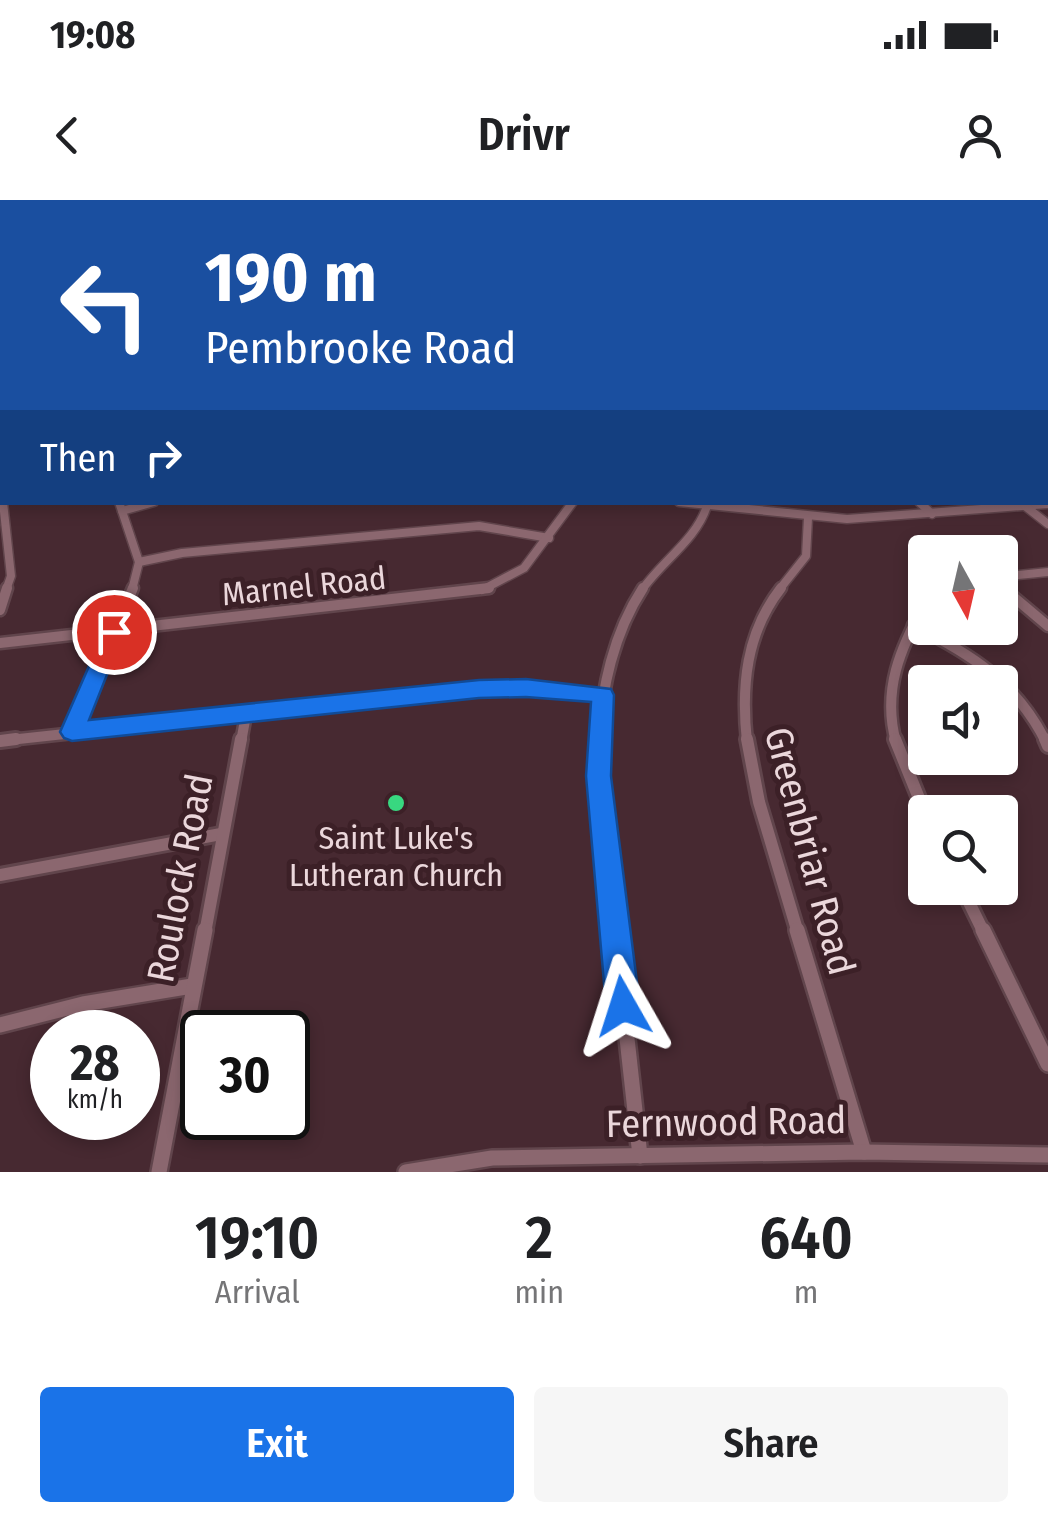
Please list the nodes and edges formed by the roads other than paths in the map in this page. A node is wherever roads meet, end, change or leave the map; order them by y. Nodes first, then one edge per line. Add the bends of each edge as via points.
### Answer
1 (4, 505) edge
2 (571, 505) edge
3 (700, 505) edge
4 (922, 505) edge
5 (1013, 505) edge
6 (1023, 505) edge
7 (707, 506) junction
8 (120, 507) edge
9 (932, 514) junction
10 (808, 518) junction
11 (1048, 524) edge
12 (549, 538) junction
13 (139, 562) junction
14 (1048, 572) edge
15 (1018, 575) edge
16 (1018, 601) edge
17 (0, 610) edge
18 (1048, 626) edge
19 (114, 632) junction
20 (908, 632) edge
21 (0, 644) edge
22 (949, 645) edge
23 (603, 695) junction
24 (246, 715) junction
25 (72, 732) junction
26 (0, 740) edge
27 (1048, 746) edge
28 (917, 795) edge
29 (221, 834) junction
30 (0, 875) edge
31 (970, 905) edge
32 (192, 986) junction
33 (0, 1025) edge
34 (1048, 1064) edge
35 (864, 1152) junction
36 (1048, 1155) edge
37 (640, 1156) junction
38 (159, 1172) edge
39 (406, 1172) edge

1 - 17 street via 11,576
2 - 12 street, Marnel Road
3 - 7 street
4 - 9 street
5 - 9 street
6 - 11 street
7 - 10 street
7 - 23 street via 700,526 661,564 631,609
8 - 13 street
9 - 10 street
10 - 35 street, Greenbriar Road via 808,557 771,602 749,654 745,730 763,816
12 - 13 street via 450,528
12 - 19 street, Marnel Road via 519,576 478,592
13 - 19 street
14 - 15 street
16 - 18 street
19 - 21 street, Marnel Road
19 - 25 street
20 - 28 street via 895,657 890,706 900,756
22 - 27 street via 1003,676
23 - 24 street via 479,689
23 - 37 street via 598,776
24 - 25 street
24 - 29 street, Roulock Road
25 - 26 street
29 - 30 street
29 - 32 street, Roulock Road
31 - 34 street
32 - 33 street
32 - 38 street, Roulock Road
35 - 36 street, Fernwood Road
35 - 37 street, Fernwood Road
37 - 39 street, Fernwood Road via 492,1158

